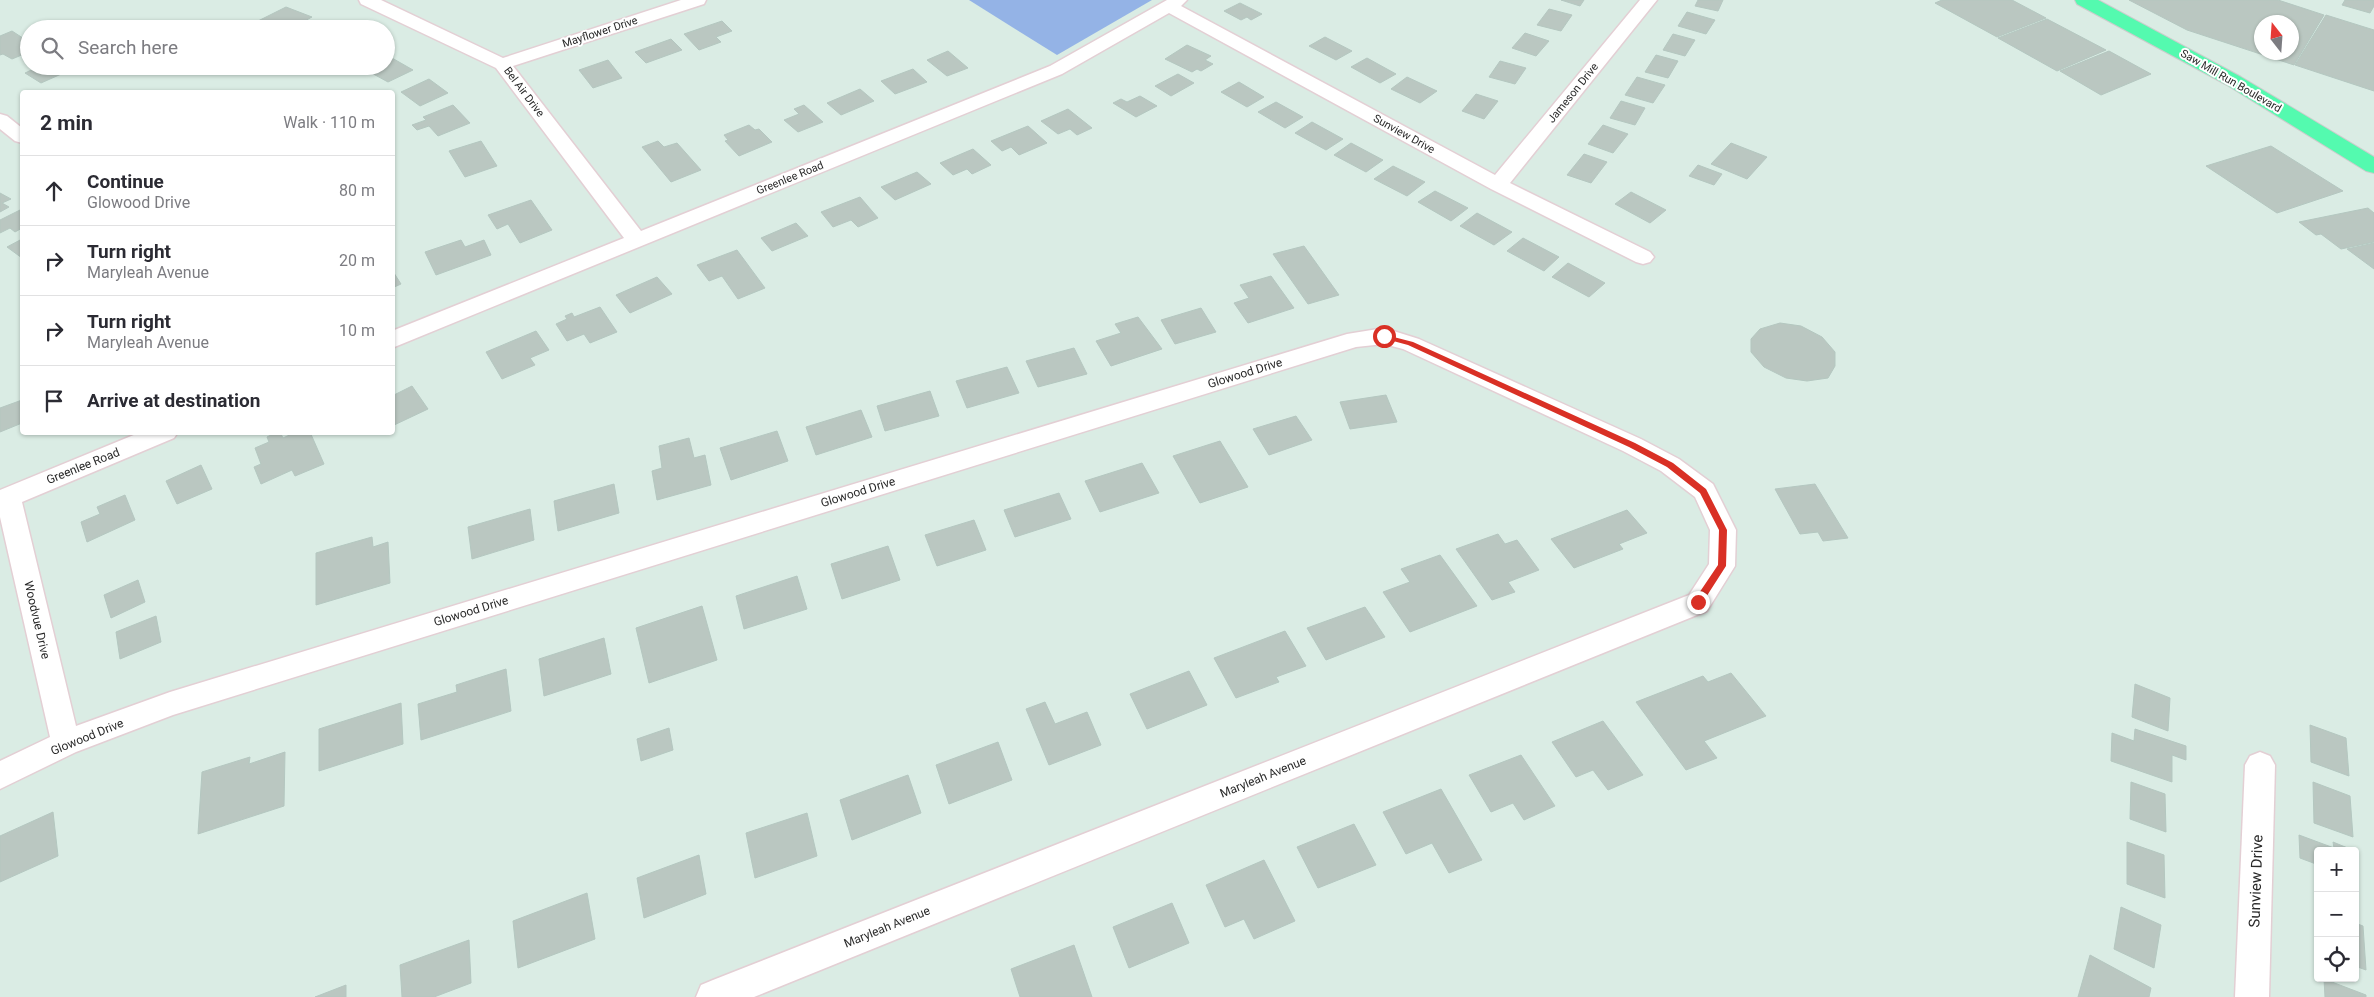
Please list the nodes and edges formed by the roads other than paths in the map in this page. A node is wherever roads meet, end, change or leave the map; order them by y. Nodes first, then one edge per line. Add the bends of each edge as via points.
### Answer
1 (367, 0) edge
2 (698, 0) edge
3 (1649, 0) edge
4 (2084, 0) edge
5 (1174, 3) edge
6 (502, 64) junction
7 (0, 120) edge
8 (20, 135) edge
9 (2374, 166) edge
10 (1498, 185) junction
11 (636, 240) junction
12 (1643, 257) dead end
13 (395, 339) edge
14 (159, 435) edge
15 (1704, 491) joint
16 (4, 498) edge
17 (66, 743) junction
18 (2260, 765) dead end
19 (0, 776) edge
20 (713, 997) edge
21 (2252, 997) edge

1 - 6 street, Bel Air Drive
2 - 6 street, Mayflower Drive
3 - 10 street, Jameson Drive
4 - 9 highway, Saw Mill Run Boulevard via 2234,82
5 - 10 street, Sunview Drive
5 - 11 street, Greenlee Road via 1056,70
6 - 11 street, Bel Air Drive
7 - 8 street
10 - 12 street, Sunview Drive
11 - 13 street, Greenlee Road
14 - 16 street, Greenlee Road
15 - 17 street, Glowood Drive via 1670,465 1632,445 1411,344 1384,336 1356,339 180,701
15 - 20 street, Maryleah Avenue via 1723,530 1722,566 1698,602
16 - 17 street, Woodvue Drive
17 - 19 street, Glowood Drive
18 - 21 street, Sunview Drive

